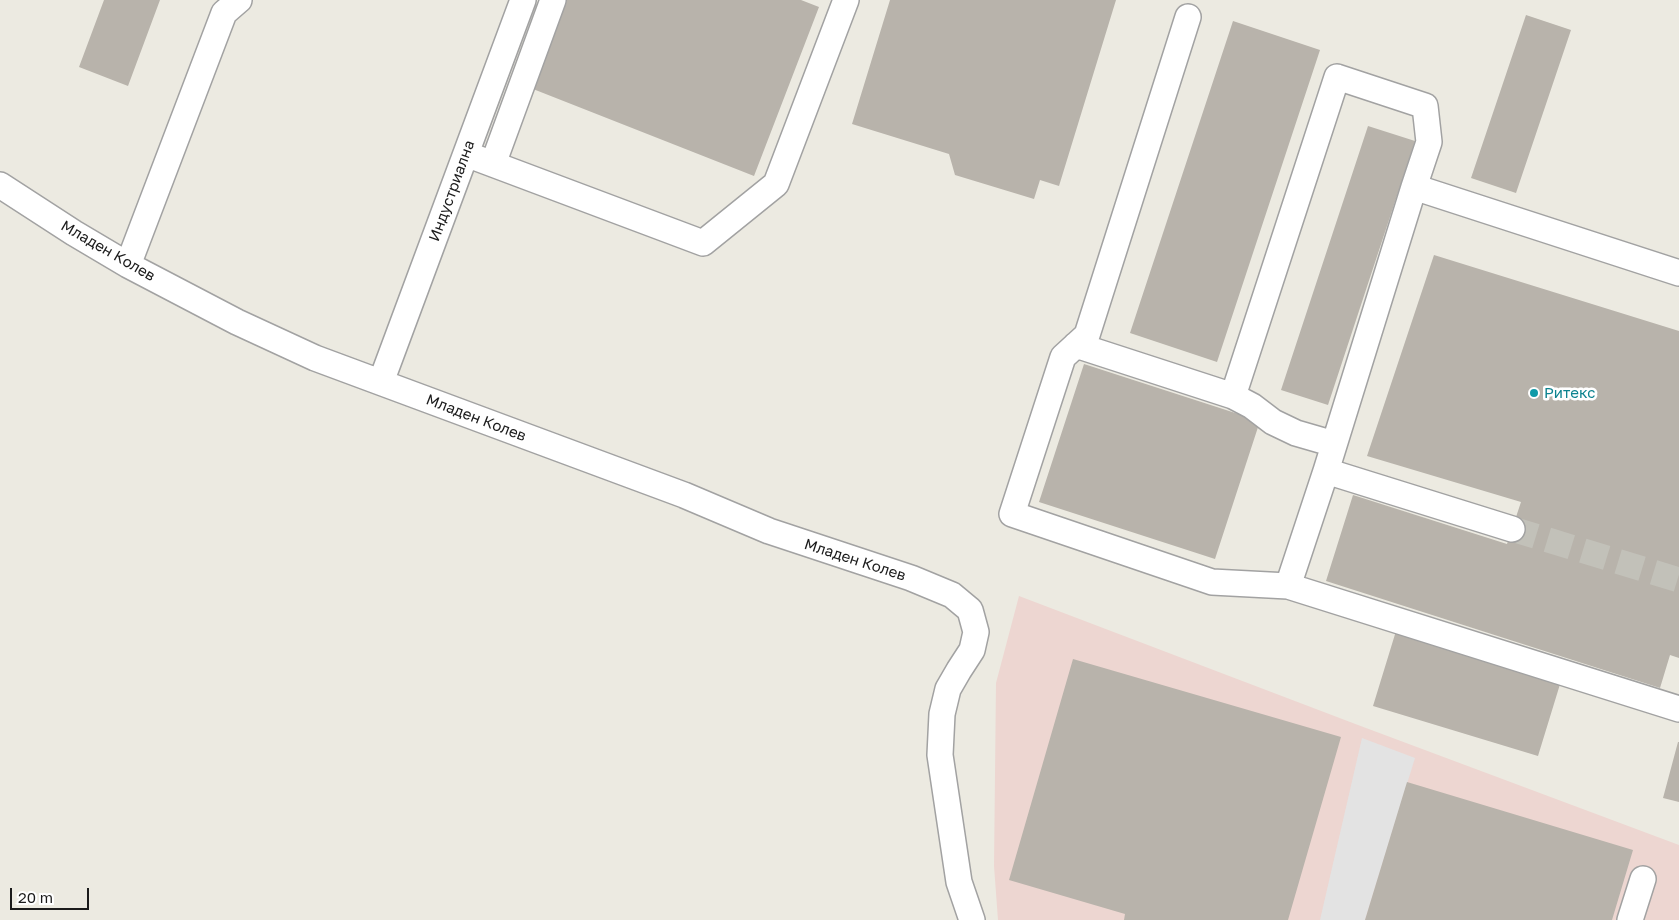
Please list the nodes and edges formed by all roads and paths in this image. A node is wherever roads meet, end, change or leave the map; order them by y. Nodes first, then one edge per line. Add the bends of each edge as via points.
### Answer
1 (239, 0) edge
2 (523, 0) edge
3 (553, 0) edge
4 (846, 0) edge
5 (1188, 17) dead end
6 (466, 154) junction
7 (493, 164) junction
8 (0, 185) edge
9 (1414, 187) junction
10 (128, 264) junction
11 (1679, 274) edge
12 (1076, 345) junction
13 (381, 382) junction
14 (1233, 396) junction
15 (1334, 444) junction
16 (1326, 471) junction
17 (1512, 529) tunnel mouth
18 (1288, 586) junction
19 (1679, 708) edge
20 (1642, 879) dead end
21 (972, 920) edge
22 (1630, 920) edge

1 - 10 street via 224,13
2 - 6 street, Индустриална
3 - 7 street
4 - 7 street via 776,184 703,243
5 - 12 street via 1087,335
6 - 7 street
6 - 13 street, Индустриална
8 - 10 street, Младен Колев
9 - 11 street
9 - 14 street via 1429,142 1425,106 1337,77
9 - 15 street
10 - 13 street, Младен Колев via 237,322 315,358
12 - 14 street
12 - 18 street via 1063,357 1012,514 1212,582
13 - 21 street, Младен Колев via 684,495 769,531 911,578 952,595 970,610 976,632 972,650 948,688 942,714 940,755 959,882
14 - 15 street via 1296,433
15 - 16 street
16 - 17 street
16 - 18 street
18 - 19 street
20 - 22 street

